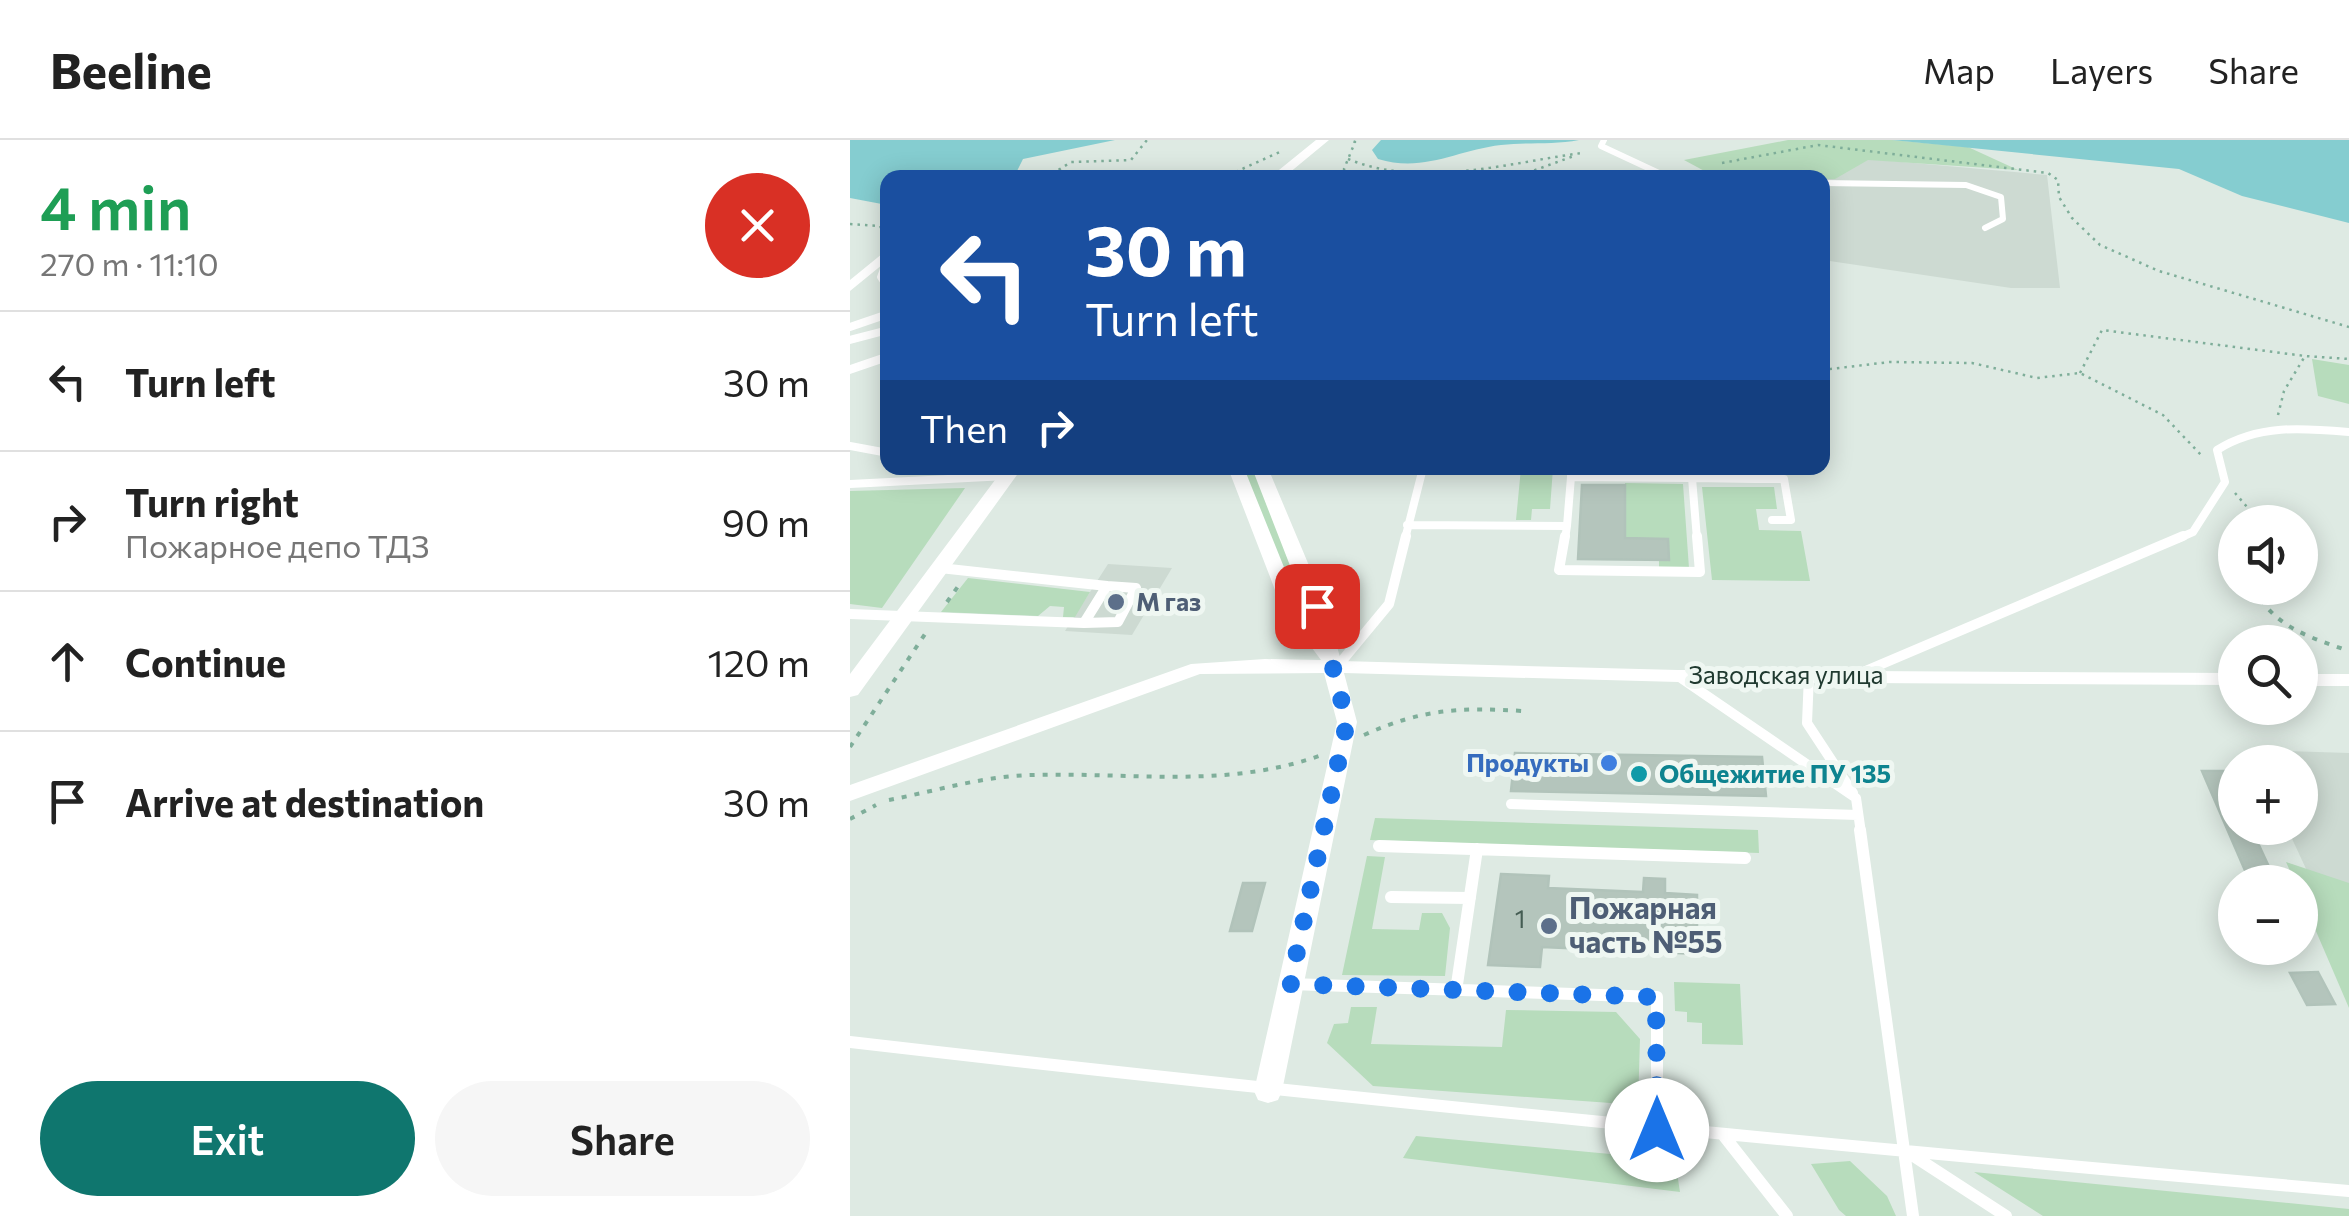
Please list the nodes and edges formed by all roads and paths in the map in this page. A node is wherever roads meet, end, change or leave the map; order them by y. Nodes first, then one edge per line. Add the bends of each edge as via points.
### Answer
1 (1147, 140) edge
2 (1323, 140) edge
3 (1350, 140) edge
4 (1602, 143) edge
5 (1286, 150) dead end
6 (1582, 153) junction
7 (1348, 159) junction
8 (1059, 170) edge
9 (1245, 170) edge
10 (1286, 170) edge
11 (1344, 170) edge
12 (1374, 170) edge
13 (1449, 170) edge
14 (1534, 170) edge
15 (1653, 170) edge
16 (1830, 183) edge
17 (850, 224) edge
18 (880, 226) edge
19 (1985, 228) dead end
20 (880, 261) edge
21 (850, 287) edge
22 (880, 317) edge
23 (850, 327) edge
24 (880, 332) edge
25 (850, 340) edge
26 (2304, 356) junction
27 (880, 359) edge
28 (2349, 359) edge
29 (1830, 369) edge
30 (850, 370) edge
31 (2080, 374) junction
32 (2276, 430) junction
33 (2349, 432) edge
34 (850, 446) edge
35 (880, 452) edge
36 (970, 475) edge
37 (1008, 475) edge
38 (1239, 475) edge
39 (1263, 475) edge
40 (1422, 475) edge
41 (1571, 475) edge
42 (1632, 475) edge
43 (1756, 475) edge
44 (1692, 478) junction
45 (2224, 478) junction
46 (1756, 479) junction
47 (850, 484) edge
48 (2246, 505) edge
49 (1772, 520) dead end
50 (1408, 526) junction
51 (1567, 526) junction
52 (940, 568) junction
53 (968, 571) junction
54 (1107, 586) junction
55 (2264, 605) edge
56 (850, 614) edge
57 (902, 618) junction
58 (935, 619) junction
59 (1084, 623) junction
60 (2349, 651) edge
61 (1336, 668) junction
62 (1809, 675) junction
63 (1855, 675) junction
64 (1678, 676) junction
65 (2218, 679) edge
66 (2318, 680) edge
67 (2349, 680) edge
68 (850, 690) edge
69 (1524, 710) dead end
70 (1342, 746) junction
71 (850, 747) edge
72 (850, 793) edge
73 (1856, 798) junction
74 (1511, 804) dead end
75 (1858, 814) junction
76 (850, 819) edge
77 (1379, 846) dead end
78 (1477, 849) junction
79 (1745, 858) dead end
80 (1391, 897) dead end
81 (1470, 898) junction
82 (1290, 984) junction
83 (1456, 990) junction
84 (850, 1042) edge
85 (1268, 1091) junction
86 (1657, 1130) junction
87 (1724, 1136) junction
88 (1904, 1150) junction
89 (2349, 1191) edge
90 (1787, 1216) edge
91 (1913, 1216) edge
92 (2006, 1216) edge

1 - 8 path via 1131,160 1072,162
2 - 10 street
3 - 7 path via 1355,142
4 - 6 path
4 - 15 lane
5 - 9 path
6 - 13 path
6 - 14 path
7 - 11 path
7 - 12 path
16 - 19 lane via 1985,190 2001,197 2003,219
17 - 18 path
20 - 21 street
22 - 23 lane
24 - 25 lane
26 - 28 path
26 - 31 path via 2102,330
26 - 32 path via 2284,391
27 - 30 street
29 - 31 path via 1972,363 2037,378
31 - 45 path via 2163,415
32 - 33 lane
32 - 45 lane via 2230,440 2218,450
34 - 35 lane
36 - 47 lane
37 - 52 street
38 - 61 street via 1291,608
39 - 61 street
40 - 50 lane
41 - 51 lane
42 - 44 lane
43 - 46 lane
44 - 46 lane
44 - 51 lane via 1700,572 1559,570
45 - 48 path
45 - 63 lane via 2192,532
46 - 49 lane via 1784,479 1791,520
50 - 51 lane
50 - 61 lane via 1388,604
52 - 53 lane
52 - 57 street
53 - 54 lane
53 - 58 path
54 - 59 lane
54 - 59 lane via 1136,588 1118,622
55 - 60 path via 2306,636
56 - 57 lane
57 - 58 lane
57 - 68 street
58 - 59 lane
58 - 71 path
61 - 64 street, Заводская улица
61 - 70 street via 1347,722
61 - 72 street, Заводская улица via 1198,668
62 - 63 street, Заводская улица
62 - 64 street, Заводская улица
62 - 73 lane via 1808,722
63 - 65 street, Заводская улица
64 - 73 lane
66 - 67 street
69 - 70 path via 1444,706 1409,714
70 - 76 path via 1285,771 1230,777 1028,775 883,801
70 - 82 street
73 - 75 lane
74 - 75 lane
75 - 88 lane
77 - 78 lane
78 - 79 lane
78 - 81 lane
80 - 81 lane
81 - 83 lane
82 - 83 lane
82 - 85 street
83 - 86 lane via 1656,997
84 - 85 lane
85 - 86 lane
86 - 87 lane
87 - 88 lane
87 - 90 lane
88 - 89 lane
88 - 91 lane
88 - 92 lane

